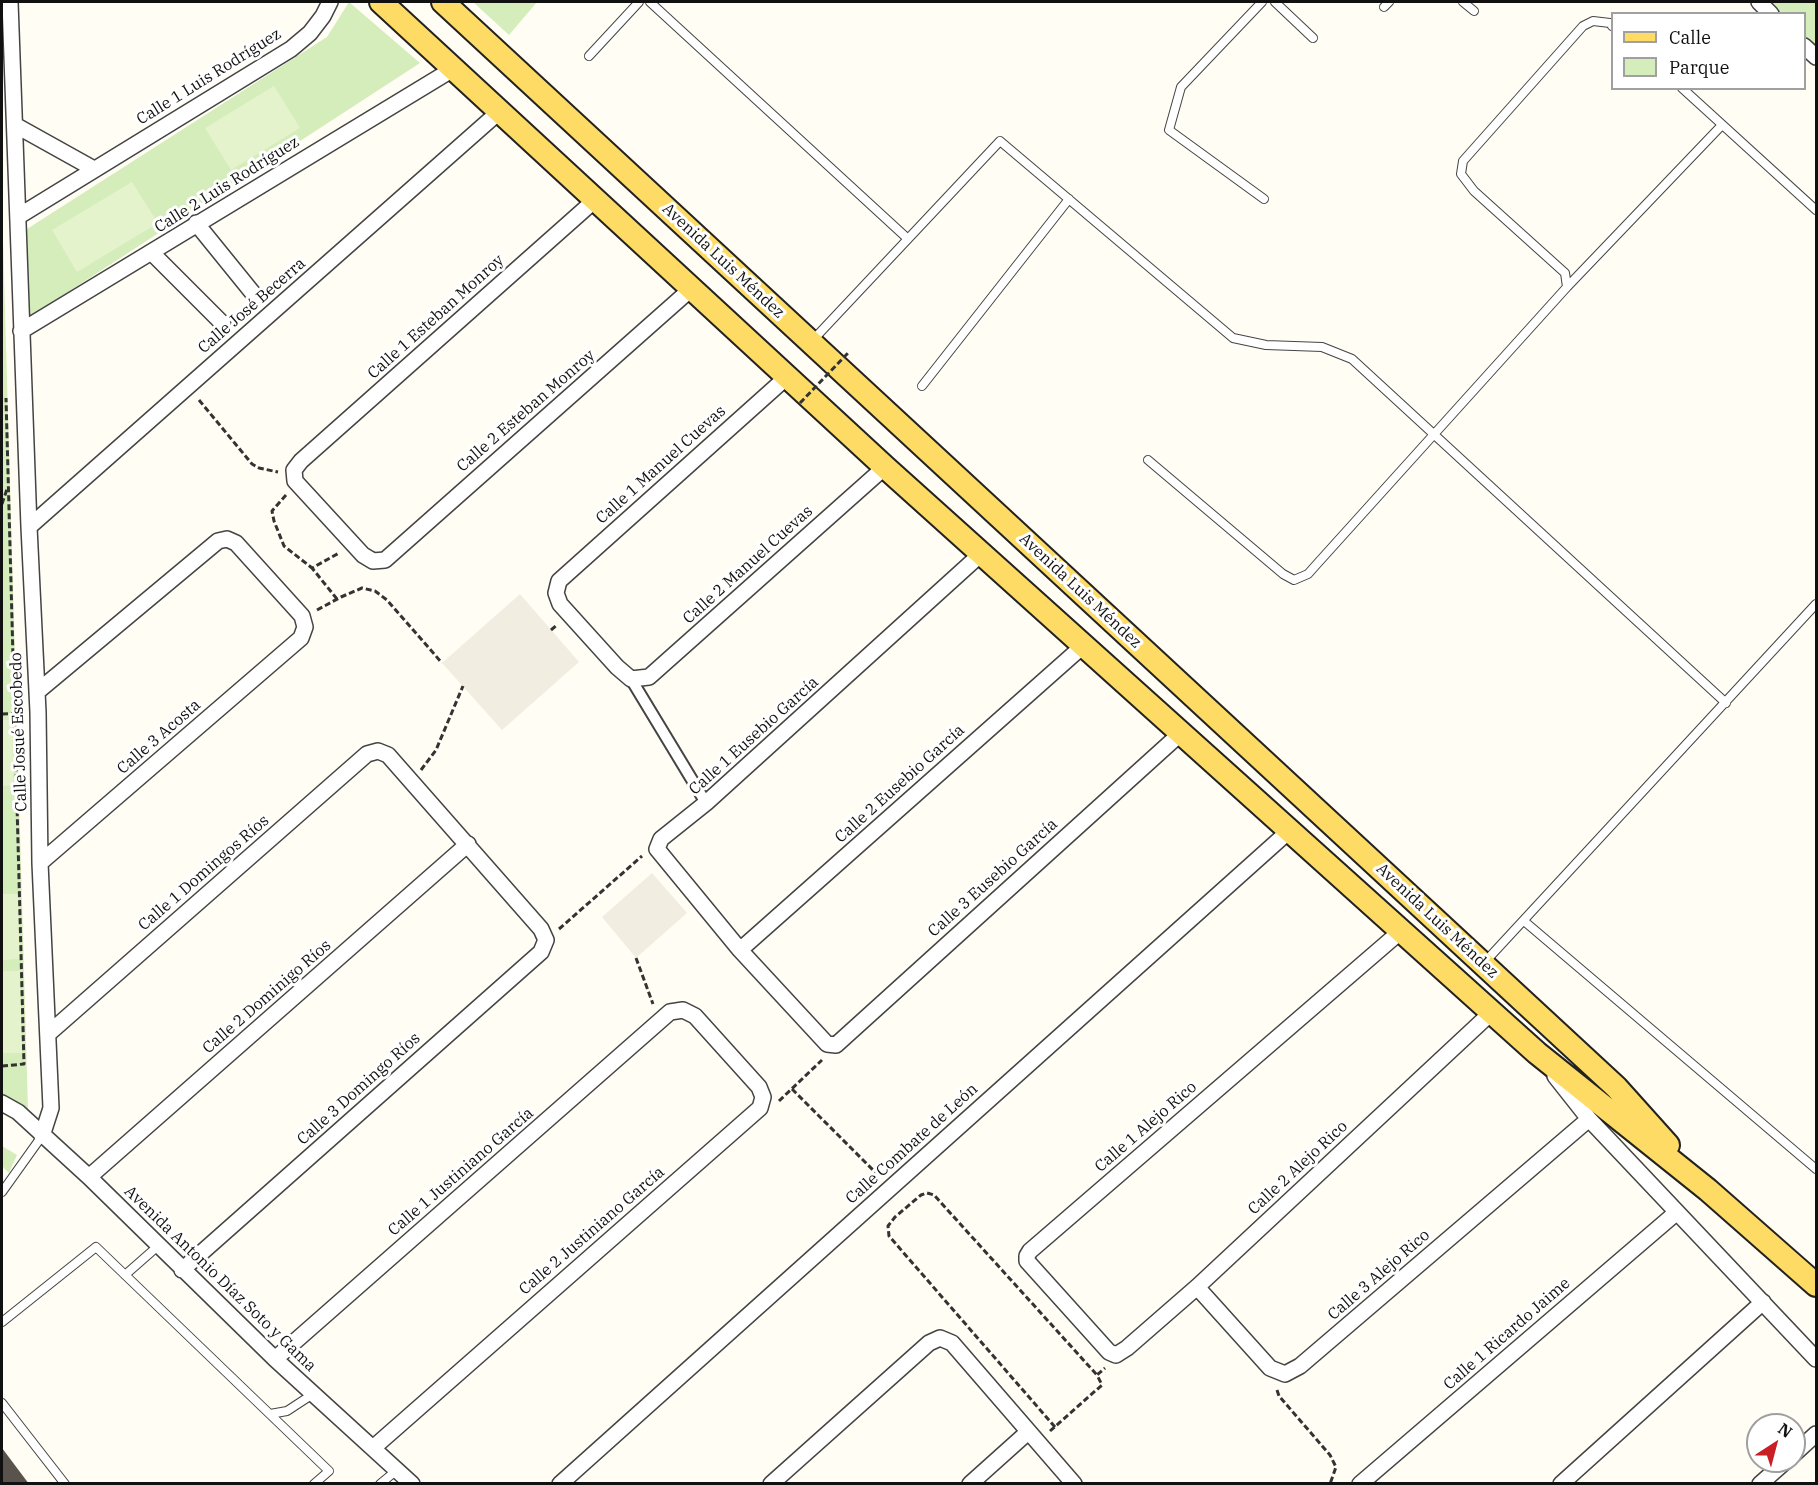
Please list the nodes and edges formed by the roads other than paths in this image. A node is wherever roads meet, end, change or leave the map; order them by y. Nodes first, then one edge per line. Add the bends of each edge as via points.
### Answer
1 (10, 2) edge
2 (330, 2) edge
3 (381, 2) edge
4 (443, 2) edge
5 (639, 2) edge
6 (650, 2) edge
7 (1262, 2) edge
8 (1275, 2) edge
9 (1463, 2) edge
10 (1474, 11) dead end
11 (1611, 24) edge
12 (1313, 38) dead end
13 (589, 56) dead end
14 (453, 69) junction
15 (1684, 90) edge
16 (500, 111) junction
17 (15, 125) junction
18 (1722, 125) junction
19 (94, 169) junction
20 (1069, 199) junction
21 (1264, 199) dead end
22 (595, 200) junction
23 (1816, 210) edge
24 (19, 216) junction
25 (196, 224) junction
26 (908, 239) junction
27 (152, 253) junction
28 (1567, 287) junction
29 (691, 289) junction
30 (256, 297) dead end
31 (223, 324) dead end
32 (21, 331) junction
33 (811, 342) junction
34 (788, 376) junction
35 (922, 386) dead end
36 (1434, 435) junction
37 (1148, 460) dead end
38 (885, 467) junction
39 (28, 527) junction
40 (354, 545) joint
41 (982, 554) junction
42 (1816, 603) edge
43 (1084, 645) junction
44 (631, 679) junction
45 (37, 692) junction
46 (1726, 702) junction
47 (1181, 733) junction
48 (706, 803) junction
49 (1289, 831) junction
50 (468, 844) junction
51 (40, 863) junction
52 (1524, 921) junction
53 (1401, 931) junction
54 (740, 950) junction
55 (1483, 964) junction
56 (1492, 1012) junction
57 (48, 1034) junction
58 (1537, 1053) junction
59 (2, 1103) edge
60 (760, 1108) joint
61 (1589, 1119) junction
62 (42, 1136) junction
63 (1816, 1169) edge
64 (89, 1177) junction
65 (3, 1188) edge
66 (1708, 1190) junction
67 (1677, 1212) junction
68 (158, 1246) junction
69 (182, 1270) junction
70 (125, 1275) junction
71 (1816, 1285) edge
72 (1197, 1287) junction
73 (1763, 1302) junction
74 (2, 1322) edge
75 (1127, 1348) joint
76 (274, 1359) junction
77 (1816, 1359) edge
78 (313, 1394) junction
79 (2, 1403) edge
80 (270, 1414) junction
81 (1033, 1437) junction
82 (373, 1448) junction
83 (397, 1470) junction
84 (1772, 1473) edge
85 (65, 1484) edge
86 (314, 1484) edge
87 (380, 1484) edge
88 (412, 1484) edge
89 (560, 1484) edge
90 (771, 1484) edge
91 (970, 1484) edge
92 (1074, 1484) edge
93 (1360, 1484) edge
94 (1561, 1484) edge
95 (1760, 1484) edge

1 - 17 street, Calle Josué Escobedo
2 - 19 street, Calle 1 Luis Rodríguez via 310,33 291,49
3 - 14 main road, Avenida Luis Méndez
4 - 33 main road, Avenida Luis Méndez
5 - 13 lane
6 - 26 lane
7 - 21 lane via 1181,87 1169,130
8 - 12 lane
9 - 10 lane
11 - 28 lane via 1593,21 1583,26 1462,161 1461,174 1474,191 1564,273
14 - 16 main road, Avenida Luis Méndez
14 - 25 street, Calle 2 Luis Rodríguez
15 - 18 lane
16 - 22 main road, Avenida Luis Méndez
16 - 39 street, Calle José Becerra
17 - 19 street
17 - 24 street, Calle Josué Escobedo
18 - 23 lane
18 - 28 lane
19 - 24 street, Calle 1 Luis Rodríguez
20 - 26 lane via 1000,141
20 - 35 lane
20 - 36 lane via 1233,338 1266,345 1322,346 1352,359
22 - 29 main road, Avenida Luis Méndez
22 - 40 street, Calle 1 Esteban Monroy via 298,473
24 - 32 street, Calle Josué Escobedo
25 - 27 street, Calle 2 Luis Rodríguez
25 - 30 street
26 - 33 lane
27 - 31 street
27 - 32 street, Calle 2 Luis Rodríguez
28 - 36 lane
29 - 34 main road, Avenida Luis Méndez
29 - 40 street, Calle 2 Esteban Monroy via 385,560 373,561
32 - 39 street, Calle Josué Escobedo
33 - 55 main road, Avenida Luis Méndez
34 - 38 main road, Avenida Luis Méndez
34 - 44 street, Calle 1 Manuel Cuevas via 559,581 556,593 560,604
36 - 37 lane via 1316,566 1294,580
36 - 46 lane
38 - 41 main road, Avenida Luis Méndez
38 - 44 street, Calle 2 Manuel Cuevas via 649,677
39 - 45 street, Calle Josué Escobedo
41 - 43 main road, Avenida Luis Méndez
41 - 48 street, Calle 1 Eusebio García
42 - 46 lane
43 - 47 main road, Avenida Luis Méndez
43 - 54 street, Calle 2 Eusebio García
44 - 48 street
45 - 51 street, Calle Josué Escobedo
45 - 51 street, Calle 3 Acosta via 218,541 237,543 302,616 305,627 301,638
46 - 52 lane
47 - 49 main road, Avenida Luis Méndez
47 - 54 street, Calle 3 Eusebio García via 832,1045
48 - 54 street, Calle 1 Eusebio García via 662,839 657,849
49 - 53 main road, Avenida Luis Méndez
49 - 89 street, Calle Combate de León
50 - 57 street, Calle 1 Domingos Ríos via 388,755 378,751 367,754
50 - 64 street, Calle 2 Dominigo Ríos
50 - 69 street, Calle 3 Domingo Ríos via 544,935 542,952
51 - 57 street, Calle Josué Escobedo
52 - 55 lane
52 - 63 lane
53 - 56 main road, Avenida Luis Méndez
53 - 75 street, Calle 1 Alejo Rico via 1030,1251 1027,1261 1109,1352 1116,1355
55 - 66 main road, Avenida Luis Méndez via 1616,1087
56 - 58 main road, Avenida Luis Méndez
56 - 72 street, Calle 2 Alejo Rico
57 - 62 street, Calle Josué Escobedo via 51,1108
58 - 61 street, Avenida Luis Méndez
58 - 66 main road, Avenida Luis Méndez
59 - 62 street, Avenida Antonio Díaz Soto y Gama via 18,1112
60 - 76 street, Calle 1 Justiniano García via 763,1097 759,1087 695,1017 683,1010 665,1017
60 - 82 street, Calle 2 Justiniano García
61 - 67 street, Avenida Luis Méndez
61 - 72 street, Calle 3 Alejo Rico via 1300,1366 1285,1374 1270,1368
62 - 64 street, Avenida Antonio Díaz Soto y Gama
62 - 65 lane
64 - 68 street, Avenida Antonio Díaz Soto y Gama
66 - 71 main road, Avenida Luis Méndez
67 - 73 street, Avenida Luis Méndez
67 - 93 street, Calle 1 Ricardo Jaime
68 - 69 street, Avenida Antonio Díaz Soto y Gama
68 - 70 lane
69 - 76 street, Avenida Antonio Díaz Soto y Gama
70 - 74 lane via 96,1247
70 - 80 lane
72 - 75 street, Calle 2 Alejo Rico
73 - 77 street, Avenida Luis Méndez
73 - 94 street
76 - 78 street, Avenida Antonio Díaz Soto y Gama
78 - 80 lane via 287,1411
78 - 82 street, Avenida Antonio Díaz Soto y Gama
79 - 85 lane
80 - 86 lane via 329,1471
81 - 90 street via 952,1343 940,1338 929,1343
81 - 91 street
81 - 92 street
82 - 83 street, Avenida Antonio Díaz Soto y Gama
83 - 87 lane
83 - 88 street, Avenida Antonio Díaz Soto y Gama
84 - 95 street

